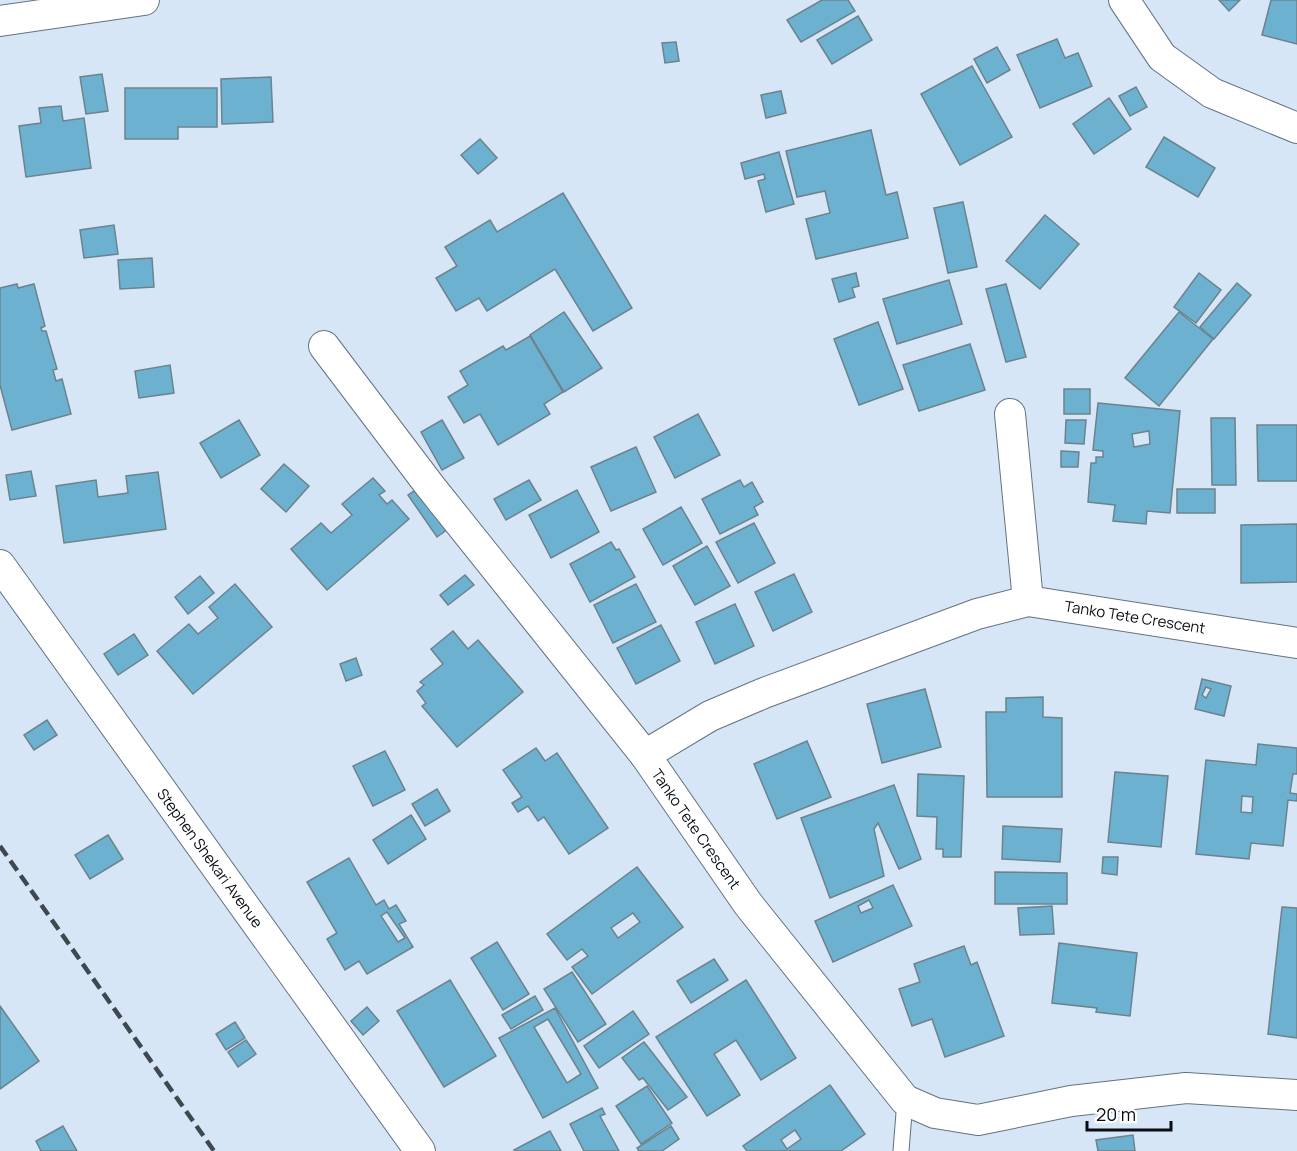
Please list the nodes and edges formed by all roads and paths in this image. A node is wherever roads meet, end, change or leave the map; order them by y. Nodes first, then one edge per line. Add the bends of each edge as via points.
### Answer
1 (144, 0) edge
2 (1124, 0) edge
3 (0, 21) edge
4 (1297, 128) edge
5 (324, 346) dead end
6 (1010, 414) dead end
7 (0, 565) edge
8 (1028, 601) junction
9 (1297, 642) edge
10 (645, 755) junction
11 (1297, 1095) edge
12 (905, 1100) junction
13 (420, 1151) edge
14 (901, 1151) edge

1 - 3 street
2 - 4 street via 1162,57 1212,93
5 - 10 street via 430,486
6 - 8 street
7 - 13 street, Stephen Shekari Avenue
8 - 9 street, Tanko Tete Crescent
8 - 10 street, Tanko Tete Crescent via 977,614 764,693 710,716
10 - 12 street, Tanko Tete Crescent via 748,904
11 - 12 street, Tanko Tete Crescent via 1186,1088 1071,1101 978,1120 934,1113
12 - 14 lane

